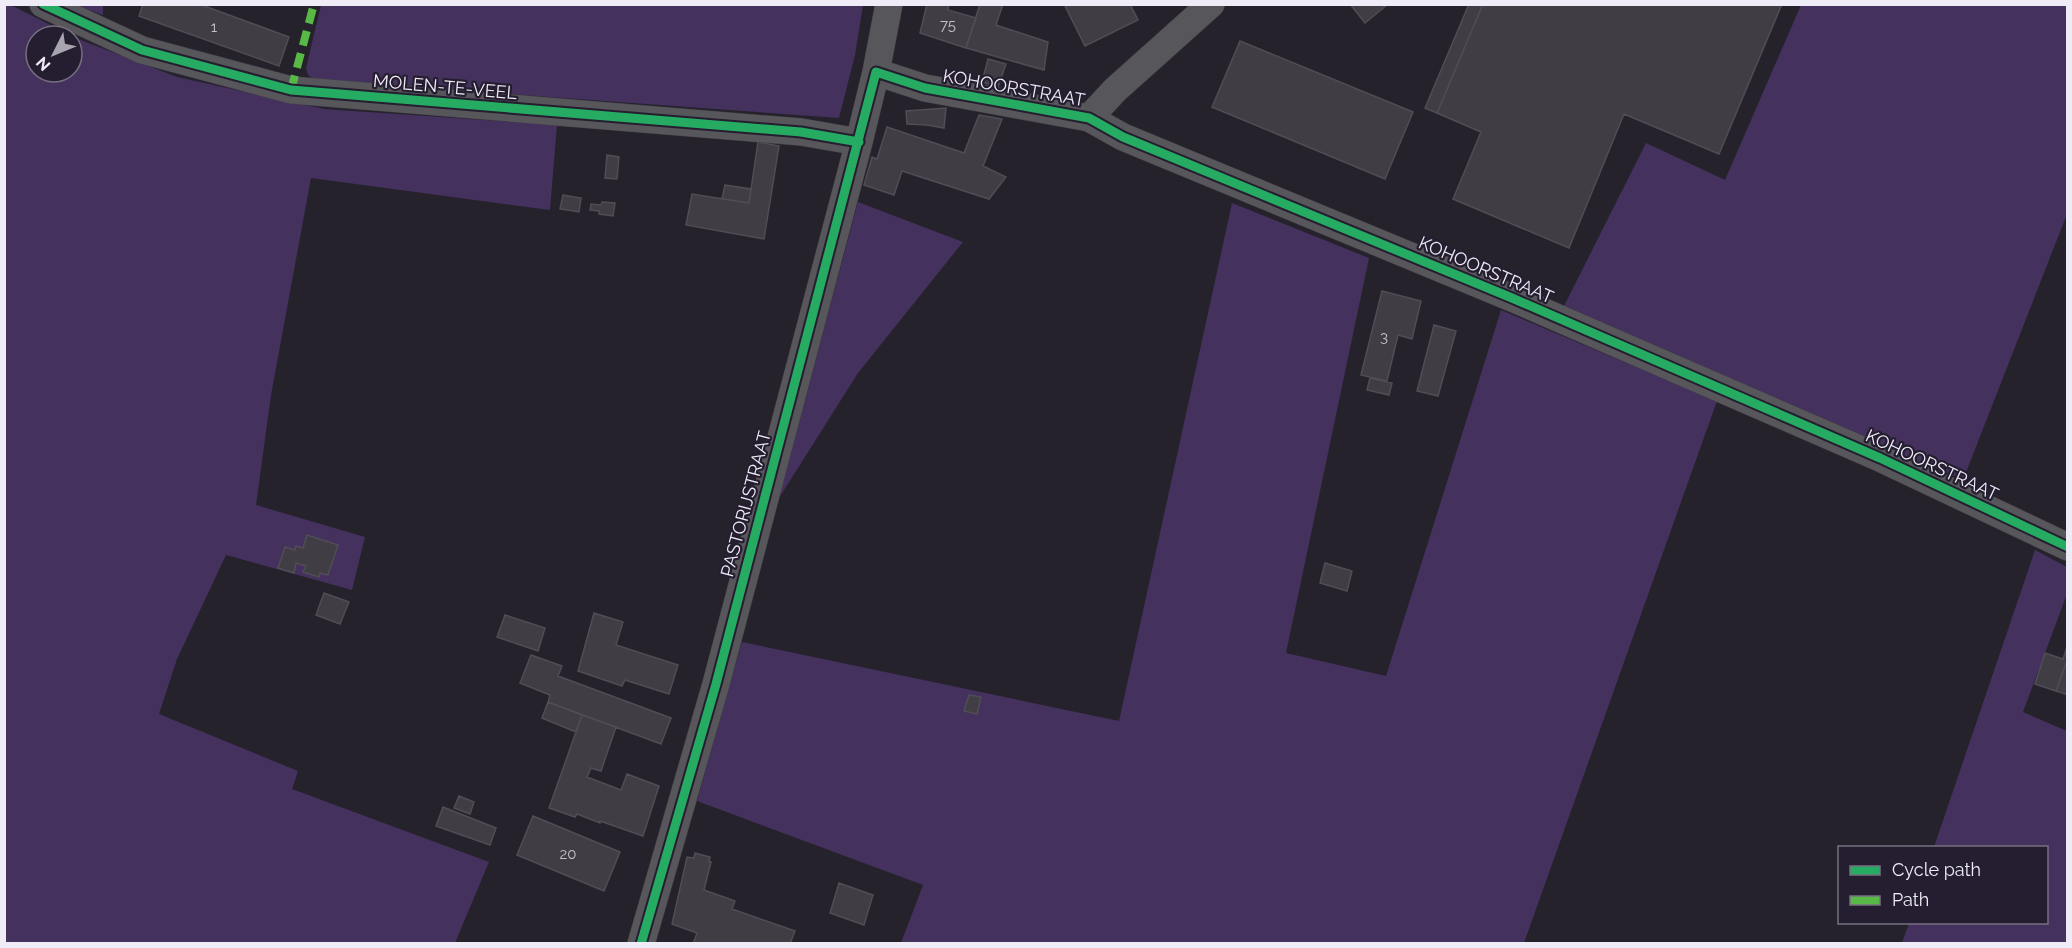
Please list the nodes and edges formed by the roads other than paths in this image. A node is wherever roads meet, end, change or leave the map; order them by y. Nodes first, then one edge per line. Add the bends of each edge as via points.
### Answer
1 (43, 4) edge
2 (889, 4) edge
3 (1211, 4) edge
4 (876, 72) junction
5 (1089, 117) junction
6 (859, 142) junction
7 (2067, 547) edge
8 (641, 944) edge

1 - 6 street, MOLEN-TE-VEEL via 142,50 291,90 778,130
2 - 4 street, PASTORIJSTRAAT
3 - 5 street
4 - 5 street, KOHOORSTRAAT via 925,88
4 - 6 street, PASTORIJSTRAAT
5 - 7 street, KOHOORSTRAAT via 1123,137 1512,298 1880,458
6 - 8 street, PASTORIJSTRAAT via 719,672

